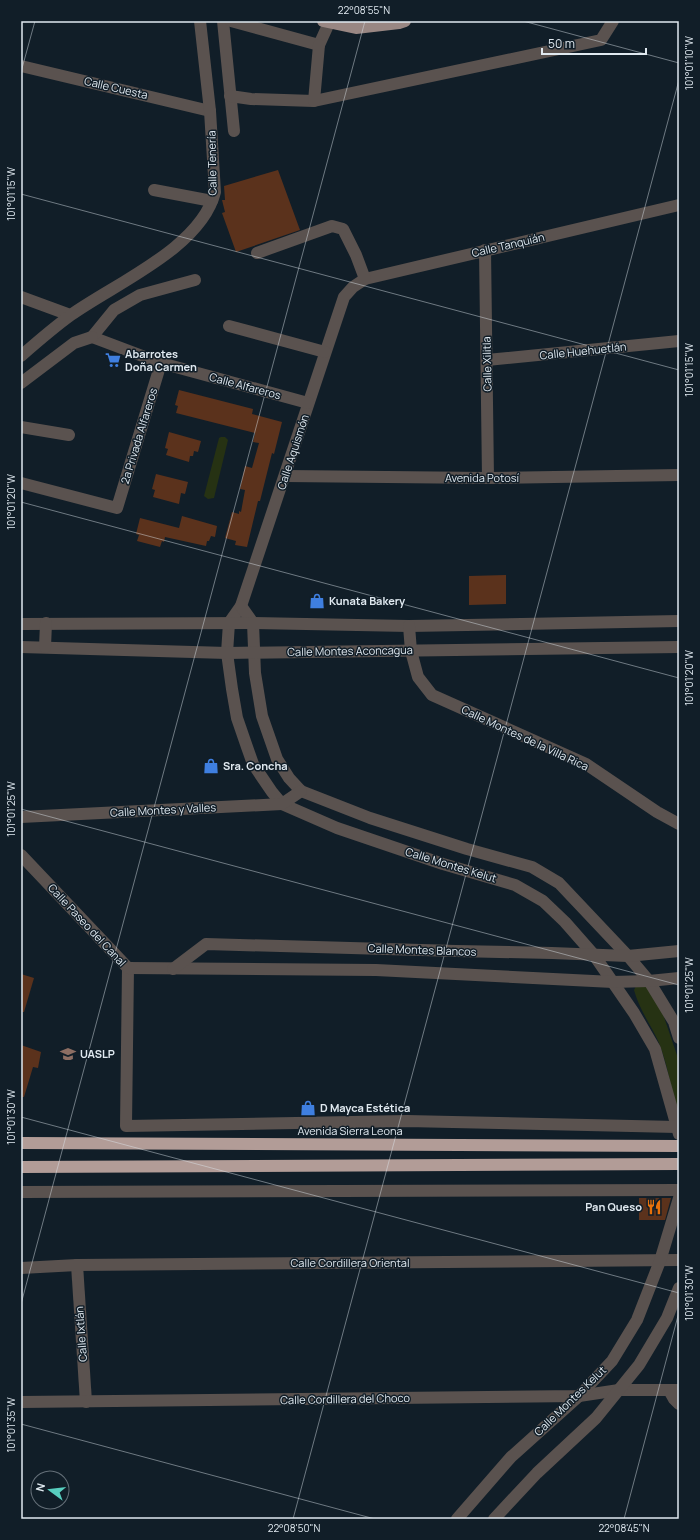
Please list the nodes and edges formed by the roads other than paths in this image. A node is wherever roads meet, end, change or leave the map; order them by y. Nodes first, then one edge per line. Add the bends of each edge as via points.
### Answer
1 (200, 21) edge
2 (224, 21) edge
3 (231, 21) edge
4 (406, 21) edge
5 (613, 21) edge
6 (327, 22) edge
7 (319, 45) junction
8 (21, 66) edge
9 (230, 96) junction
10 (314, 101) junction
11 (210, 111) junction
12 (234, 130) dead end
13 (154, 190) dead end
14 (212, 201) junction
15 (679, 205) edge
16 (485, 250) junction
17 (257, 253) dead end
18 (365, 279) junction
19 (195, 280) dead end
20 (21, 297) edge
21 (344, 297) joint
22 (70, 316) junction
23 (230, 326) dead end
24 (92, 337) junction
25 (679, 341) edge
26 (325, 352) junction
27 (21, 356) edge
28 (487, 360) junction
29 (161, 363) junction
30 (21, 383) edge
31 (308, 403) junction
32 (21, 428) edge
33 (69, 435) dead end
34 (679, 475) edge
35 (285, 476) junction
36 (488, 478) junction
37 (21, 483) edge
38 (241, 606) junction
39 (679, 622) edge
40 (46, 623) junction
41 (229, 623) junction
42 (253, 623) junction
43 (21, 624) edge
44 (409, 626) junction
45 (21, 647) edge
46 (45, 647) junction
47 (679, 647) edge
48 (411, 650) junction
49 (227, 653) junction
50 (255, 653) junction
51 (301, 790) junction
52 (282, 804) junction
53 (21, 817) edge
54 (679, 824) edge
55 (21, 855) edge
56 (679, 951) edge
57 (594, 955) junction
58 (628, 956) junction
59 (128, 968) junction
60 (173, 969) junction
61 (679, 978) edge
62 (649, 981) junction
63 (613, 982) junction
64 (679, 1038) edge
65 (126, 1126) joint
66 (678, 1130) edge
67 (21, 1143) edge
68 (496, 1145) junction
69 (679, 1146) edge
70 (679, 1164) edge
71 (497, 1165) junction
72 (21, 1166) edge
73 (679, 1190) edge
74 (21, 1192) edge
75 (679, 1198) edge
76 (679, 1260) edge
77 (660, 1261) junction
78 (77, 1265) junction
79 (21, 1268) edge
80 (679, 1288) edge
81 (619, 1390) junction
82 (674, 1390) edge
83 (579, 1396) junction
84 (21, 1402) edge
85 (86, 1402) junction
86 (679, 1404) edge
87 (456, 1519) edge
88 (461, 1519) edge
89 (494, 1519) edge

1 - 11 street, Calle Tenería
2 - 9 street
3 - 7 street
4 - 6 main road via 399,24 356,28
5 - 10 street via 601,40
6 - 7 street
7 - 10 street
8 - 11 street, Calle Cuesta
9 - 10 street
9 - 12 street
11 - 14 street, Calle Tenería via 215,192
13 - 14 street
14 - 22 street, Calle Tenería via 202,220 167,254
15 - 16 street, Calle Tanquián
16 - 18 street, Calle Tanquián
16 - 28 street, Calle Xilitla
17 - 18 street via 332,226 343,229
18 - 21 street, Calle Tanquián via 352,287
19 - 24 street via 140,295 114,310
20 - 22 street
21 - 26 street, Calle Aquismón
22 - 27 street, Calle Tenería
23 - 26 street
24 - 29 street, Calle Alfareros
24 - 30 street via 74,343
25 - 28 street, Calle Huehuetlán
26 - 31 street, Calle Aquismón
28 - 36 street, Calle Xilitla
29 - 31 street, Calle Alfareros
29 - 37 street, 2a Privada Alfareros via 117,508
31 - 35 street, Calle Aquismón
32 - 33 street
34 - 36 street, Avenida Potosí
35 - 36 street, Avenida Potosí
35 - 38 street, Calle Aquismón
38 - 41 street, Calle Aquismón
38 - 42 street
39 - 44 street
40 - 41 street
40 - 43 street
40 - 46 street
41 - 42 street
41 - 49 street, Calle Montes Kelut
42 - 44 street
42 - 50 street, Calle Montes Kelut
44 - 48 street, Calle Montes de la Villa Rica
45 - 46 street, Calle Montes Aconcagua
46 - 49 street, Calle Montes Aconcagua
47 - 48 street, Calle Montes Aconcagua
48 - 50 street, Calle Montes Aconcagua
48 - 54 street, Calle Montes de la Villa Rica via 418,677 432,695 586,764
49 - 50 street, Calle Montes Aconcagua
49 - 52 street, Calle Montes Kelut via 237,718 253,764
50 - 51 street, Calle Montes Kelut via 255,674 262,716 277,759 289,778
51 - 52 street
51 - 58 street, Calle Montes Kelut via 370,818 532,867 559,883
52 - 53 street, Calle Montes y Valles
52 - 57 street, Calle Montes Kelut via 337,828 442,864 515,885 543,901
55 - 59 street, Calle Paseo del Canal
56 - 58 street, Calle Montes Blancos
57 - 58 street, Calle Montes Blancos
57 - 60 street, Calle Montes Blancos via 206,944
57 - 63 street, Calle Montes Kelut
58 - 62 street, Calle Montes Kelut
59 - 60 street, Calle Montes Blancos
59 - 65 street, Calle Paseo del Canal
60 - 63 street, Calle Montes Blancos via 376,970
61 - 62 street, Calle Montes Blancos
62 - 63 street, Calle Montes Blancos
62 - 64 street, Calle Montes Kelut via 674,1022
63 - 66 street, Calle Montes Kelut via 655,1049
65 - 66 street, Avenida Sierra Leona via 407,1121
67 - 68 highway, Avenida Sierra Leona
68 - 69 highway, Avenida Sierra Leona
68 - 71 highway
70 - 71 highway
71 - 72 highway
73 - 74 street
75 - 77 street, Calle Montes Kelut
76 - 77 street, Calle Cordillera Oriental
77 - 78 street, Calle Cordillera Oriental
77 - 83 street, Calle Montes Kelut via 637,1320 612,1361
78 - 79 street, Calle Cordillera Oriental
78 - 85 street, Calle Ixtlán
80 - 81 street via 667,1318 639,1365
81 - 82 street, Calle Cordillera del Choco
81 - 83 street, Calle Cordillera del Choco
81 - 89 street via 596,1418 537,1473
82 - 86 street, Calle Cordillera del Choco via 674,1399
83 - 85 street, Calle Cordillera del Choco
83 - 87 street, Calle Montes Kelut via 511,1457
84 - 85 street, Calle Cordillera del Choco
87 - 88 street

